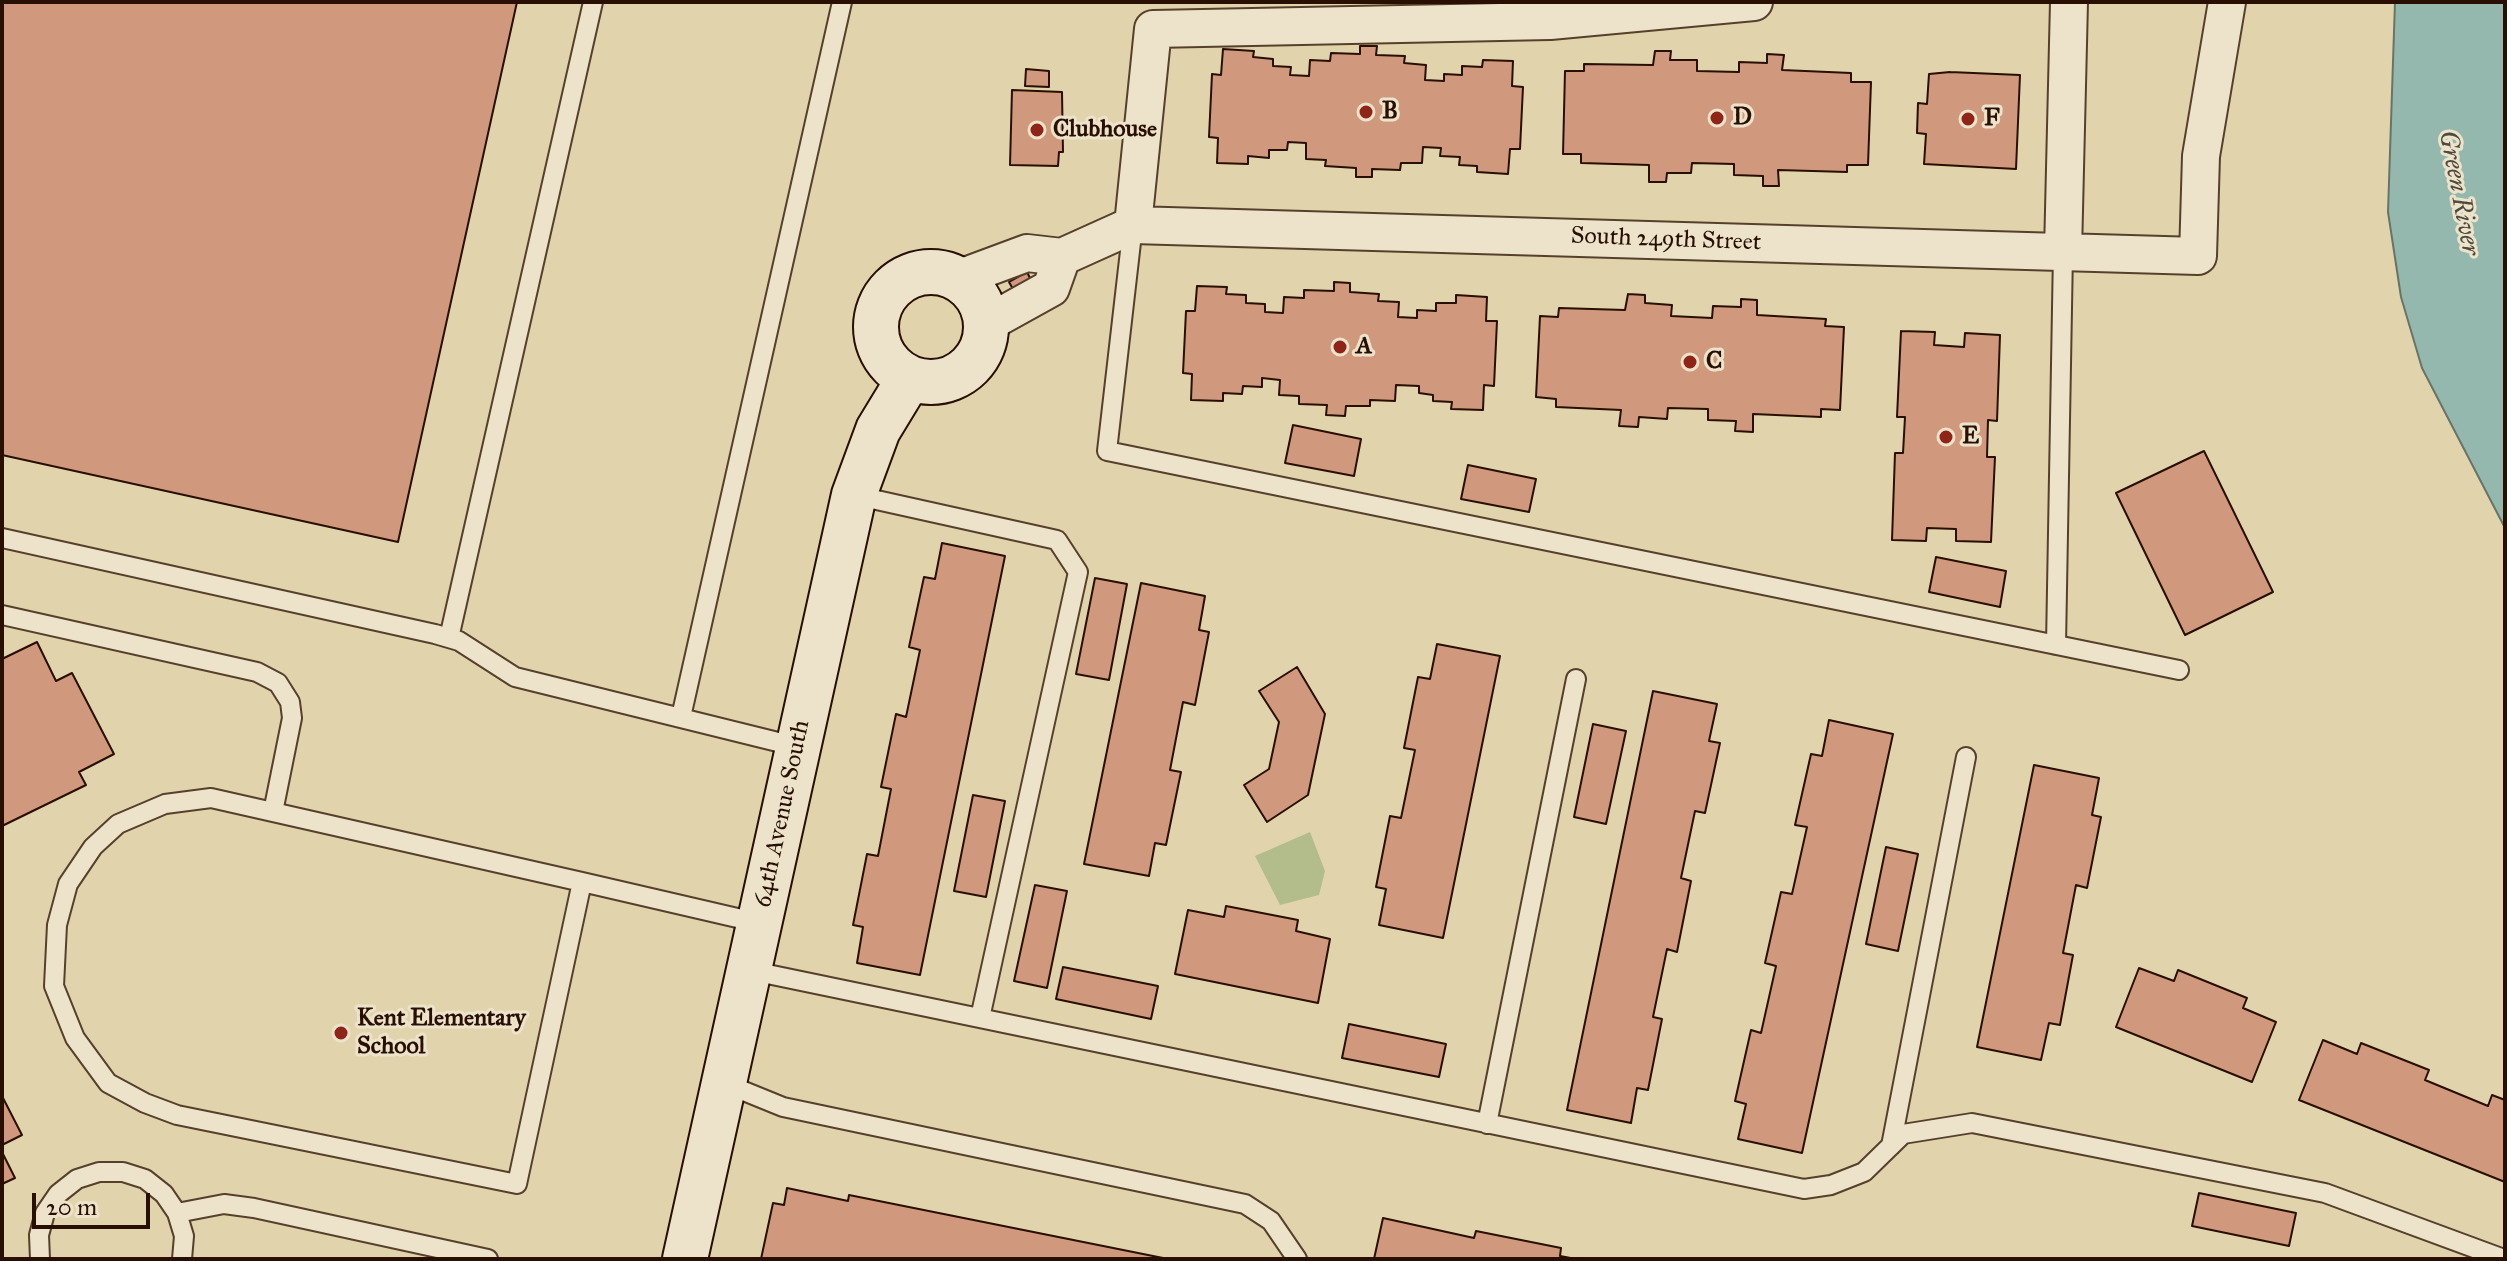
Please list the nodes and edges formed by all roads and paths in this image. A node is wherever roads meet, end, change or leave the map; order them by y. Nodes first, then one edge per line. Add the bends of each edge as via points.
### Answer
1 (593, 2) edge
2 (842, 2) edge
3 (1754, 2) edge
4 (2069, 2) edge
5 (2227, 2) edge
6 (1133, 225) junction
7 (2063, 252) junction
8 (1062, 257) junction
9 (957, 279) junction
10 (986, 324) junction
11 (909, 379) junction
12 (854, 495) junction
13 (2, 538) edge
14 (2, 615) edge
15 (449, 638) junction
16 (2056, 645) junction
17 (2179, 670) dead end
18 (1576, 679) dead end
19 (681, 717) junction
20 (798, 747) junction
21 (1966, 757) dead end
22 (273, 812) junction
23 (582, 882) junction
24 (759, 923) junction
25 (748, 970) junction
26 (980, 1018) junction
27 (723, 1083) junction
28 (1487, 1124) junction
29 (1891, 1146) junction
30 (177, 1213) junction
31 (40, 1259) edge
32 (182, 1259) edge
33 (488, 1259) edge
34 (685, 1259) edge
35 (1297, 1259) edge
36 (2504, 1259) edge

1 - 15 lane
2 - 19 lane
3 - 6 street via 1550,21 1153,29
4 - 7 street
5 - 7 street, South 249th Street via 2201,156 2198,256
6 - 7 street, South 249th Street
6 - 8 street
6 - 16 lane via 1107,451
7 - 16 lane
8 - 9 street via 1027,253
8 - 10 street via 1051,288
9 - 10 street via 982,305
9 - 11 street via 921,273 897,284 880,304 876,339 894,369
10 - 11 street via 980,351 963,373 946,381
11 - 12 street, 64th Avenue South via 878,430
12 - 20 street, 64th Avenue South
12 - 26 lane via 1057,540 1078,572
13 - 15 lane
14 - 22 lane via 257,672 278,683 290,702 292,718
15 - 19 lane via 515,677
16 - 17 lane
18 - 28 lane
19 - 20 lane
20 - 24 street, 64th Avenue South
21 - 29 lane
22 - 23 lane
22 - 23 lane via 211,798 165,804 118,824 93,847 68,884 57,925 54,986 75,1038 108,1083 145,1103 177,1115 517,1184
23 - 24 lane
24 - 25 street, 64th Avenue South
25 - 26 lane
25 - 27 street, 64th Avenue South
26 - 28 lane
27 - 34 street, 64th Avenue South
27 - 35 lane via 783,1107 1245,1204 1271,1221
28 - 29 lane via 1804,1189 1864,1172
29 - 36 lane via 1903,1134 1972,1123 2325,1193
30 - 31 lane via 145,1179 123,1172 77,1179 45,1213
30 - 32 lane via 184,1236
30 - 33 lane via 224,1204 254,1208

